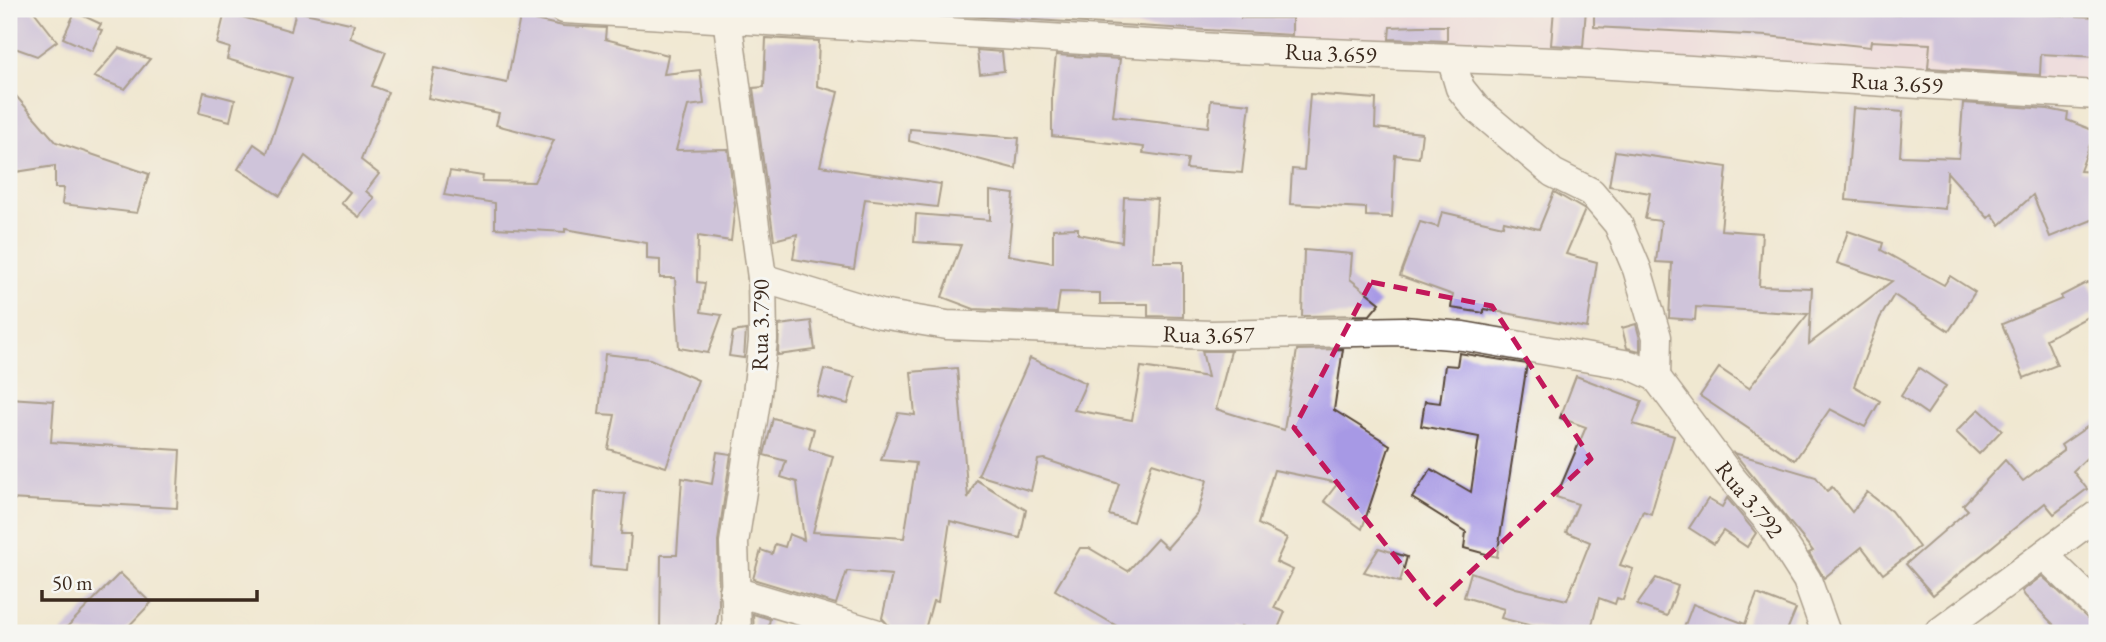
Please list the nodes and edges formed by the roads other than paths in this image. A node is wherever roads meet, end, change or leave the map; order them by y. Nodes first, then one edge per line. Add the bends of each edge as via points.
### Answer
1 (564, 9) edge
2 (727, 18) junction
3 (1451, 58) junction
4 (2097, 94) edge
5 (762, 278) junction
6 (1656, 377) junction
7 (2097, 515) edge
8 (2045, 556) junction
9 (734, 591) junction
10 (2097, 607) edge
11 (737, 633) edge
12 (875, 633) edge
13 (1826, 633) edge
14 (1938, 633) edge

1 - 2 street, Rua 3.659
2 - 3 street, Rua 3.659
2 - 5 street, Rua 3.790
3 - 4 street, Rua 3.659
3 - 6 street via 1460,88 1476,108 1553,173 1591,192 1618,224 1657,337
5 - 6 street, Rua 3.657 via 907,320 947,325 1211,335 1415,332 1601,358
5 - 9 street, Rua 3.790 via 763,340 734,543
6 - 13 street, Rua 3.792 via 1771,524 1807,580
7 - 8 street
8 - 10 street
8 - 14 street
9 - 11 street, Rua 3.790
9 - 12 street

